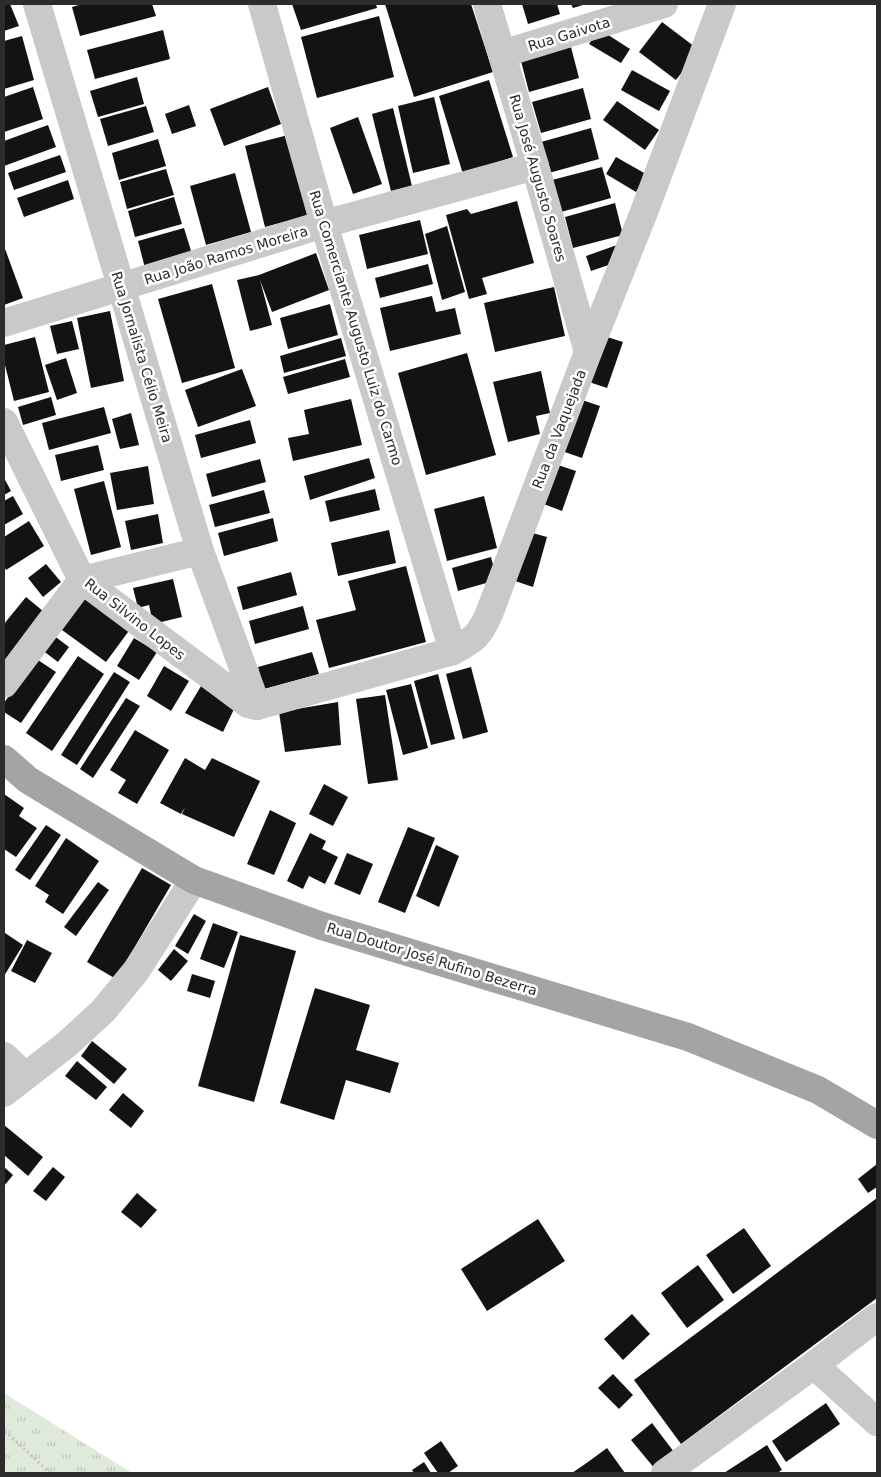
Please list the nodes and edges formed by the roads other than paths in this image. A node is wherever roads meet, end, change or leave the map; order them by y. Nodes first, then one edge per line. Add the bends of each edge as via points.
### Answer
1 (37, 4) edge
2 (262, 4) edge
3 (487, 4) edge
4 (664, 4) edge
5 (722, 4) edge
6 (502, 54) junction
7 (535, 166) junction
8 (324, 224) junction
9 (120, 287) junction
10 (4, 323) edge
11 (588, 352) junction
12 (4, 422) edge
13 (200, 552) junction
14 (82, 580) junction
15 (453, 650) junction
16 (4, 684) edge
17 (257, 706) junction
18 (4, 759) edge
19 (194, 880) junction
20 (4, 1056) edge
21 (25, 1076) junction
22 (4, 1093) edge
23 (877, 1125) edge
24 (877, 1317) edge
25 (814, 1365) junction
26 (877, 1422) edge
27 (665, 1473) edge

1 - 9 street, Rua Jornalista Célio Meira
2 - 8 street, Rua Comerciante Augusto Luiz do Carmo
3 - 6 street, Rua José Augusto Soares
4 - 6 street, Rua Gaivota
5 - 11 street, Rua da Vaquejada
6 - 7 street, Rua José Augusto Soares
7 - 8 street, Rua João Ramos Moreira
7 - 11 street, Rua José Augusto Soares
8 - 9 street, Rua João Ramos Moreira
8 - 15 street, Rua Comerciante Augusto Luiz do Carmo
9 - 10 street, Rua João Ramos Moreira
9 - 13 street, Rua Jornalista Célio Meira
11 - 15 street, Rua da Vaquejada via 490,614 472,641
12 - 14 street, Rua Silvino Lopes
13 - 14 street
13 - 17 street, Rua Jornalista Célio Meira
14 - 16 street
14 - 17 street, Rua Silvino Lopes via 244,702
15 - 17 street, Rua da Vaquejada
18 - 19 main road, Rua Doutor José Rufino Bezerra via 28,780
19 - 21 street via 136,971 103,1011 68,1044
19 - 23 main road, Rua Doutor José Rufino Bezerra via 322,926 688,1037 818,1090
20 - 21 street
21 - 22 street
24 - 25 street
25 - 26 street
25 - 27 street

